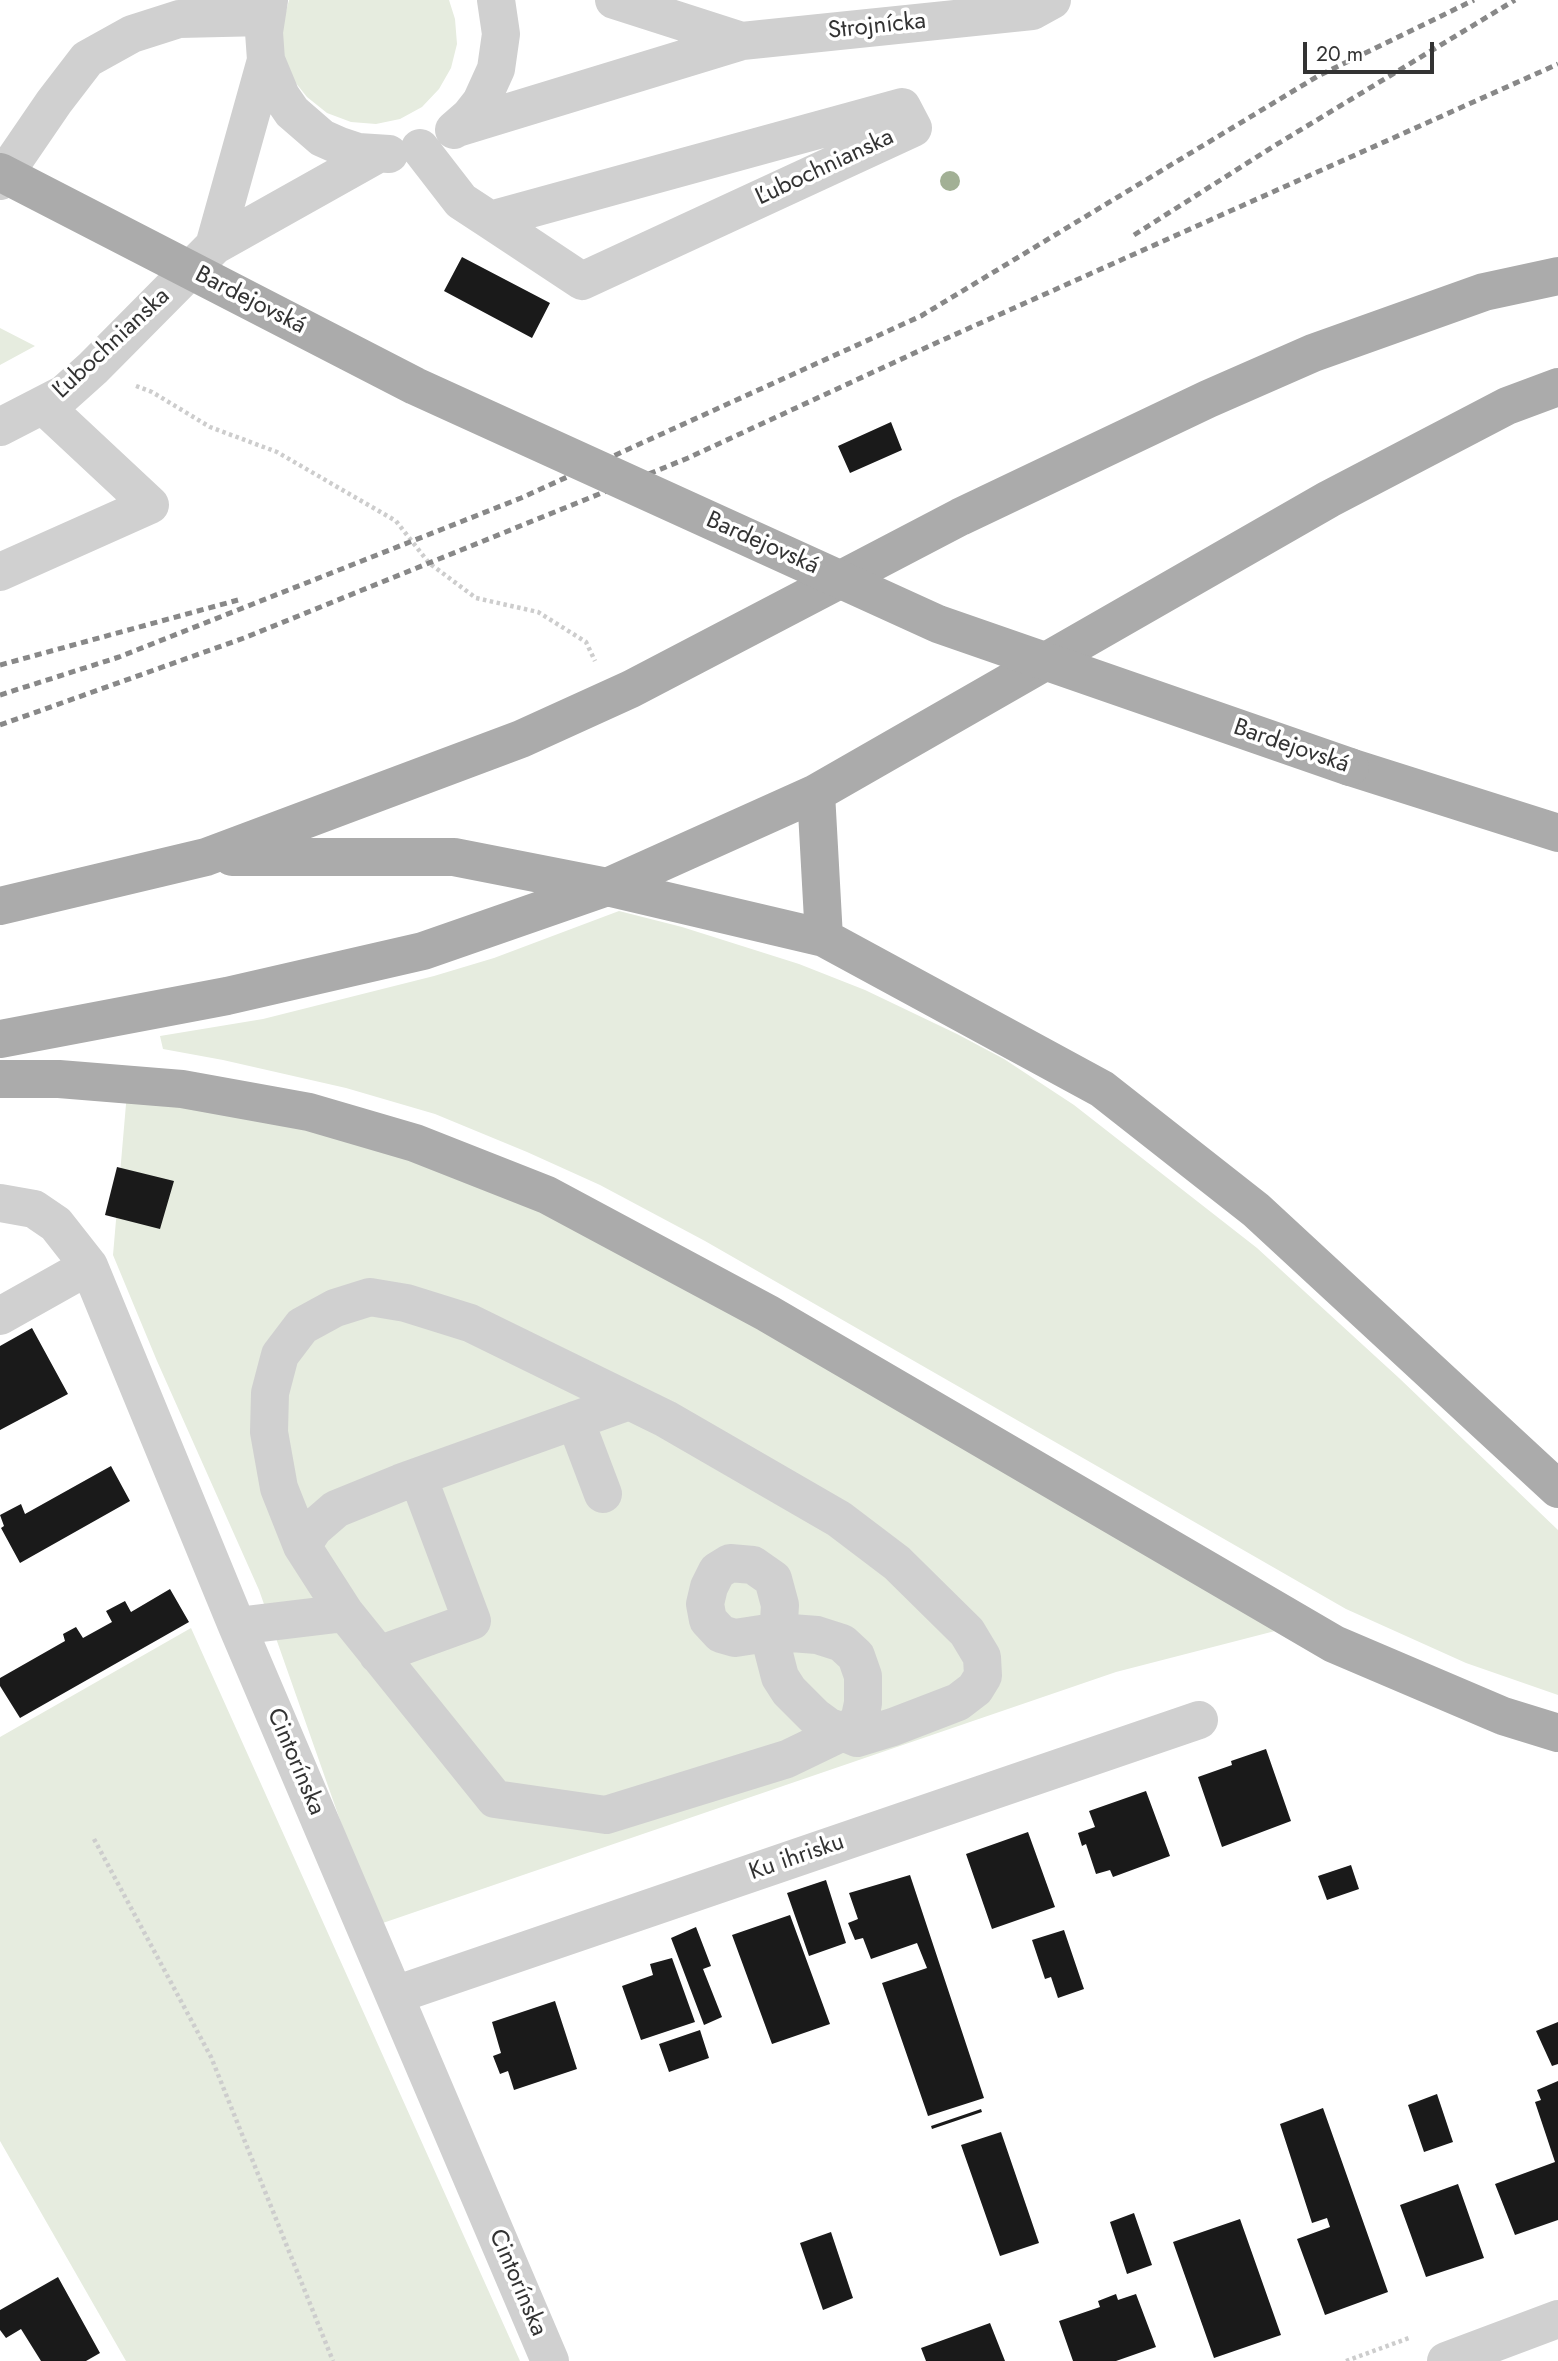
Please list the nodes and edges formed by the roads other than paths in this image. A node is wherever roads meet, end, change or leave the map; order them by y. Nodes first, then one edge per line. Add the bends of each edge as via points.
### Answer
1 (496, 0) edge
2 (614, 0) edge
3 (1052, 0) edge
4 (267, 9) edge
5 (742, 41) junction
6 (266, 60) junction
7 (457, 128) junction
8 (420, 148) junction
9 (378, 154) junction
10 (0, 172) edge
11 (0, 181) edge
12 (490, 220) junction
13 (214, 246) junction
14 (1558, 276) edge
15 (1558, 387) edge
16 (44, 405) junction
17 (0, 427) edge
18 (0, 572) edge
19 (816, 793) junction
20 (1558, 833) edge
21 (206, 857) junction
22 (607, 887) junction
23 (0, 906) edge
24 (824, 938) junction
25 (0, 1038) edge
26 (0, 1079) edge
27 (0, 1203) edge
28 (89, 1266) junction
29 (0, 1316) edge
30 (629, 1401) junction
31 (575, 1420) junction
32 (418, 1477) junction
33 (1558, 1489) edge
34 (603, 1494) dead end
35 (302, 1546) junction
36 (345, 1613) junction
37 (237, 1626) junction
38 (378, 1655) junction
39 (1199, 1720) dead end
40 (843, 1732) junction
41 (1558, 1733) edge
42 (395, 1995) junction
43 (1558, 2319) edge
44 (550, 2361) edge
45 (1446, 2361) edge

1 - 7 street via 501,34 496,69 481,102
2 - 5 street
3 - 5 street, Strojnícka via 1032,10
4 - 6 street
4 - 11 street via 178,19 132,34 87,59
5 - 7 street
6 - 9 street via 281,96 306,126 340,146
6 - 13 street
7 - 8 street
8 - 9 street
8 - 12 street, Ľubochnianska via 461,201
9 - 13 street
10 - 20 main road, Bardejovská, bridge via 415,386 938,624 1350,767
12 - 12 street, Ľubochnianska via 582,281 913,128 902,107
13 - 16 street, Ľubochnianska via 93,368
14 - 21 main road via 1484,292 1313,353 960,517 611,699 522,739
15 - 19 main road via 1507,407 1329,499
16 - 17 street, Ľubochnianska
16 - 18 street via 150,505
19 - 22 main road
19 - 24 main road
21 - 22 main road via 454,857
21 - 23 main road
22 - 24 main road
22 - 25 main road via 423,950 227,996
24 - 33 main road via 1102,1089 1256,1210
26 - 41 main road via 59,1079 182,1090 309,1112 415,1143 547,1195 767,1313 1334,1644 1503,1716
27 - 28 street, Cintorínska via 34,1209 56,1224
28 - 29 street
28 - 37 street, Cintorínska
30 - 31 street
30 - 35 street via 444,1315 370,1297 335,1308 302,1326 280,1355 270,1393 269,1432 279,1488
30 - 40 street via 839,1519 897,1563 967,1632 982,1657 983,1676 975,1689 958,1702 893,1727 857,1738
31 - 32 street
31 - 34 street
32 - 35 street via 336,1509
32 - 38 street via 472,1621
35 - 36 street
36 - 37 street
36 - 38 street
37 - 42 street, Cintorínska
38 - 40 street via 495,1798 606,1815 787,1759
39 - 42 street, Ku ihrisku
40 - 40 street via 859,1722 863,1703 863,1676 856,1656 842,1643 817,1635 776,1633 774,1650 780,1677 789,1691 814,1716
42 - 44 street, Cintorínska
43 - 45 street

